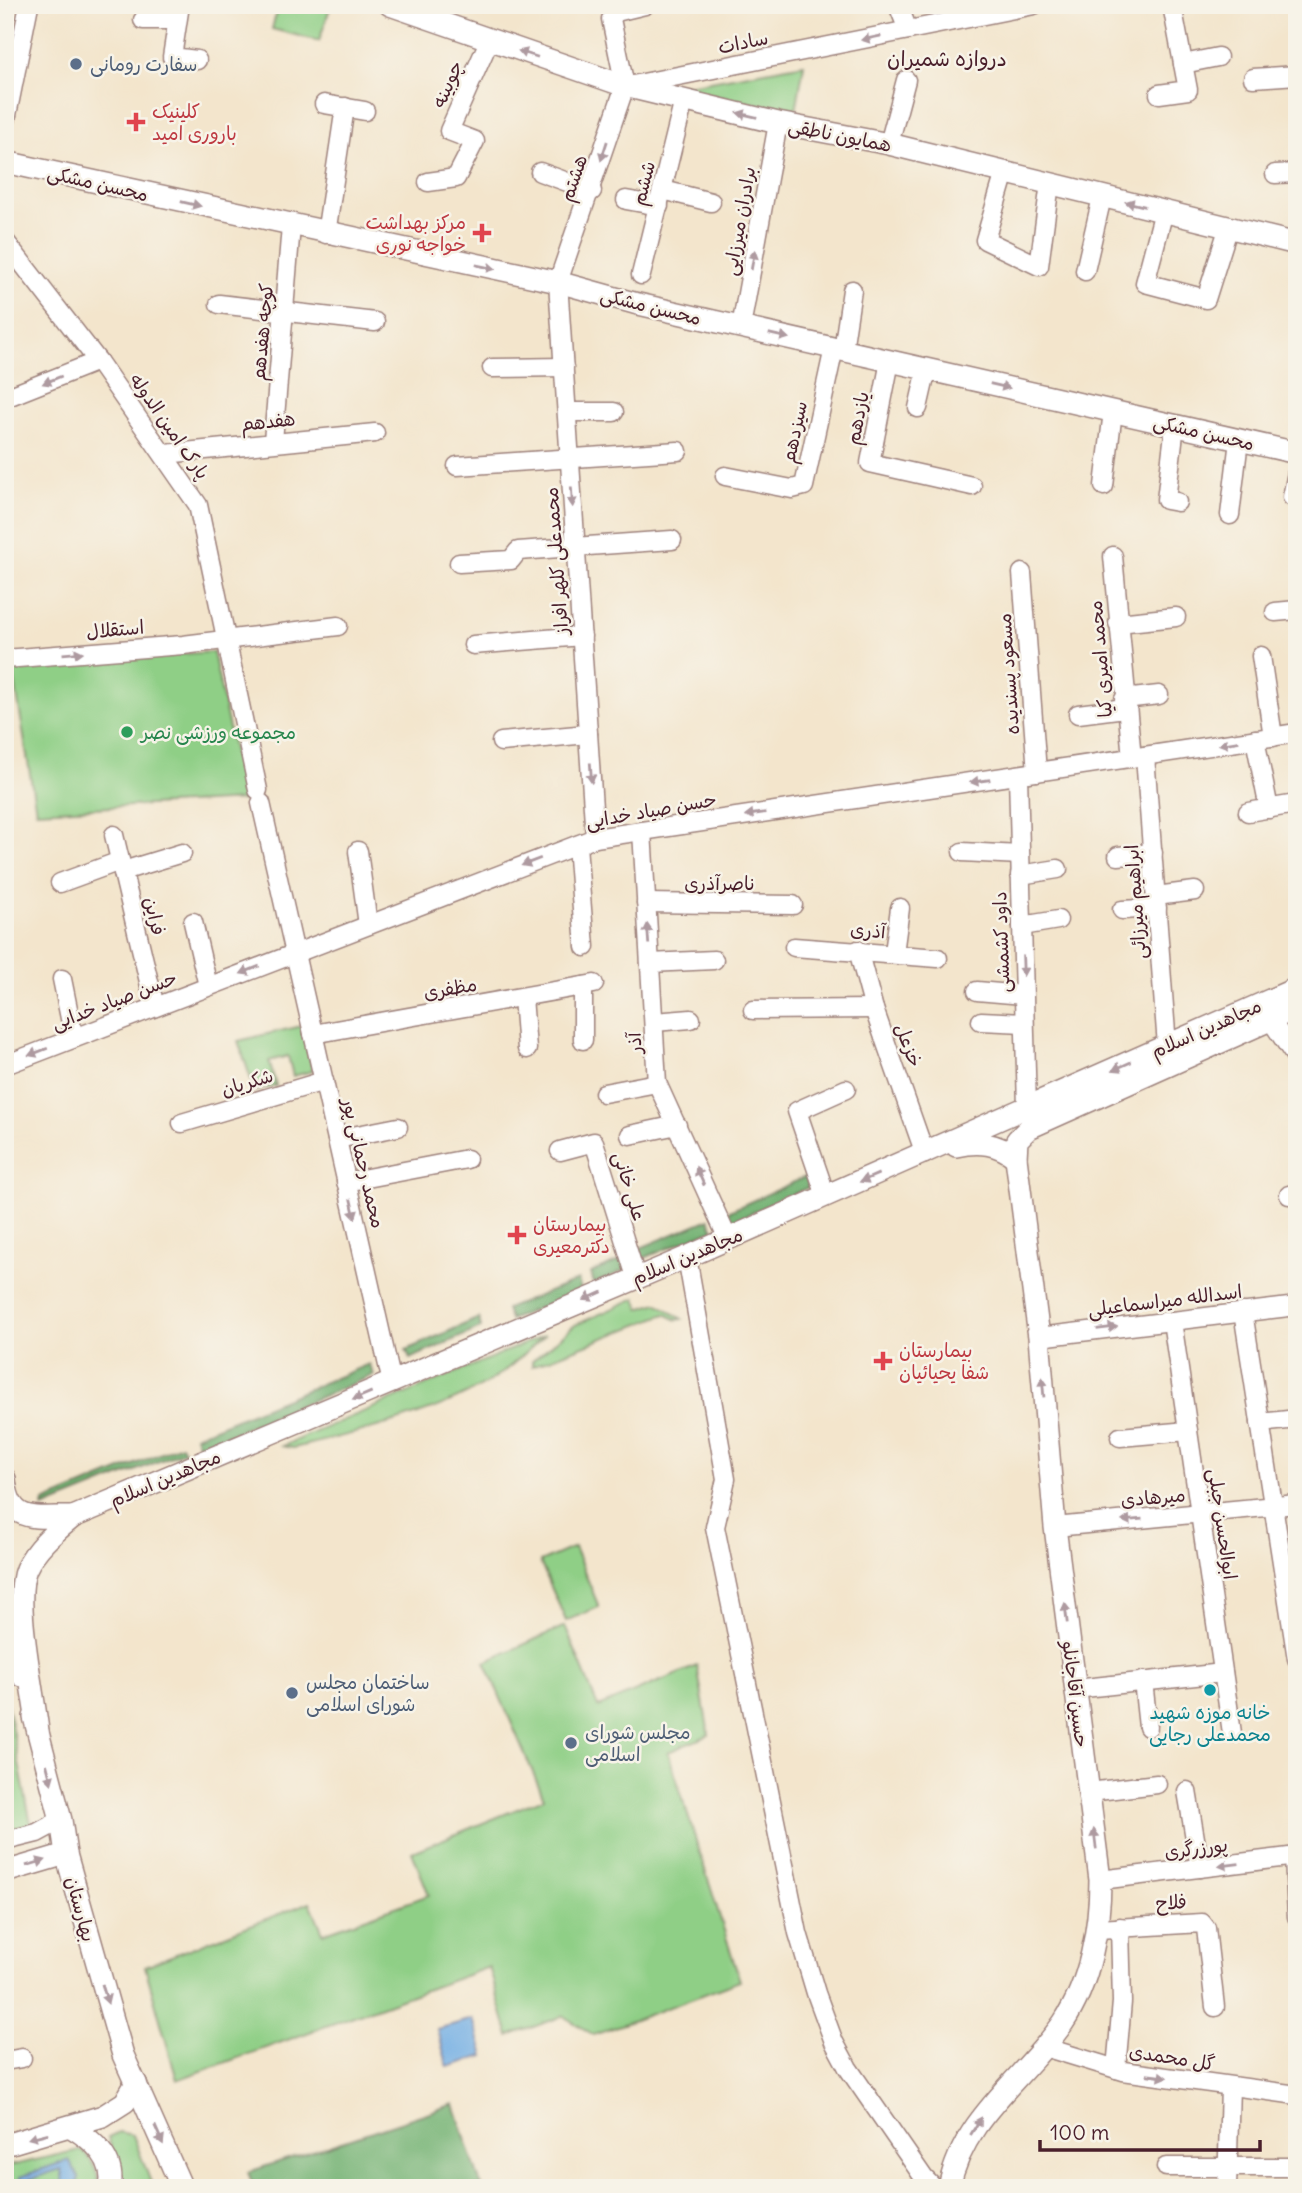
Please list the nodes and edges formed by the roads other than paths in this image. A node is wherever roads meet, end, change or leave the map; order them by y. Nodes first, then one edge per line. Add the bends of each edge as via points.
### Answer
1 (29, 5) edge
2 (390, 5) edge
3 (645, 5) edge
4 (898, 5) edge
5 (1034, 5) edge
6 (1172, 5) edge
7 (419, 11) edge
8 (178, 13) edge
9 (143, 20) dead end
10 (908, 30) junction
11 (14, 33) edge
12 (489, 41) junction
13 (1218, 57) dead end
14 (197, 60) dead end
15 (1183, 64) junction
16 (1297, 75) edge
17 (1253, 78) dead end
18 (906, 80) dead end
19 (625, 86) junction
20 (1159, 94) dead end
21 (684, 100) junction
22 (324, 104) dead end
23 (345, 107) junction
24 (365, 111) dead end
25 (778, 123) junction
26 (5, 125) edge
27 (889, 145) junction
28 (5, 162) edge
29 (540, 172) dead end
30 (1005, 172) junction
31 (1297, 173) edge
32 (1275, 174) dead end
33 (428, 181) dead end
34 (1050, 183) junction
35 (592, 191) junction
36 (1102, 197) junction
37 (661, 198) junction
38 (626, 200) dead end
39 (711, 202) dead end
40 (1164, 211) junction
41 (291, 226) junction
42 (1229, 226) junction
43 (326, 234) junction
44 (5, 241) edge
45 (1297, 244) edge
46 (1085, 271) dead end
47 (641, 275) dead end
48 (558, 282) junction
49 (852, 290) dead end
50 (219, 304) dead end
51 (286, 312) junction
52 (375, 322) dead end
53 (741, 327) junction
54 (839, 349) junction
55 (99, 361) junction
56 (890, 361) junction
57 (564, 367) junction
58 (492, 368) dead end
59 (927, 369) junction
60 (5, 398) edge
61 (918, 408) dead end
62 (1113, 411) junction
63 (567, 412) junction
64 (614, 412) dead end
65 (1174, 425) junction
66 (375, 433) dead end
67 (1239, 440) junction
68 (272, 441) junction
69 (678, 451) dead end
70 (1297, 453) edge
71 (165, 454) junction
72 (570, 458) junction
73 (457, 466) dead end
74 (1297, 473) edge
75 (725, 476) dead end
76 (972, 486) dead end
77 (1104, 486) dead end
78 (1292, 497) dead end
79 (1177, 502) dead end
80 (1230, 515) dead end
81 (672, 540) dead end
82 (576, 546) junction
83 (1113, 556) dead end
84 (459, 563) dead end
85 (1022, 573) dead end
86 (1297, 610) edge
87 (1275, 612) dead end
88 (1176, 617) dead end
89 (1118, 623) junction
90 (338, 626) dead end
91 (582, 636) junction
92 (228, 639) junction
93 (473, 645) dead end
94 (1261, 656) dead end
95 (5, 659) edge
96 (1159, 695) dead end
97 (1124, 704) junction
98 (1078, 713) dead end
99 (1297, 733) edge
100 (588, 734) junction
101 (1264, 738) junction
102 (501, 742) dead end
103 (1139, 757) junction
104 (1037, 772) junction
105 (1018, 775) junction
106 (1296, 804) edge
107 (1269, 809) junction
108 (1248, 812) dead end
109 (642, 831) junction
110 (114, 835) dead end
111 (595, 838) junction
112 (577, 845) junction
113 (358, 851) dead end
114 (962, 852) dead end
115 (182, 853) dead end
116 (1153, 853) junction
117 (1020, 855) junction
118 (1118, 856) dead end
119 (121, 866) junction
120 (1058, 869) dead end
121 (1020, 875) junction
122 (60, 883) dead end
123 (1195, 891) dead end
124 (1156, 902) junction
125 (646, 903) junction
126 (793, 905) dead end
127 (900, 908) dead end
128 (1122, 910) dead end
129 (1058, 920) dead end
130 (193, 922) dead end
131 (368, 925) junction
132 (1022, 926) junction
133 (585, 947) dead end
134 (794, 947) dead end
135 (858, 950) junction
136 (294, 952) junction
137 (894, 953) junction
138 (938, 958) dead end
139 (714, 960) dead end
140 (650, 963) junction
141 (62, 979) dead end
142 (208, 986) junction
143 (1297, 988) edge
144 (977, 991) dead end
145 (1023, 995) junction
146 (523, 997) junction
147 (155, 1007) junction
148 (1297, 1008) edge
149 (874, 1009) junction
150 (752, 1010) dead end
151 (691, 1019) dead end
152 (1270, 1019) junction
153 (981, 1021) dead end
154 (654, 1022) junction
155 (1024, 1023) junction
156 (313, 1034) junction
157 (74, 1038) junction
158 (583, 1041) dead end
159 (1167, 1046) junction
160 (527, 1049) dead end
161 (1297, 1059) edge
162 (5, 1065) edge
163 (324, 1081) junction
164 (657, 1083) junction
165 (846, 1089) dead end
166 (604, 1093) dead end
167 (1028, 1118) junction
168 (183, 1123) dead end
169 (677, 1125) junction
170 (398, 1127) dead end
171 (630, 1135) dead end
172 (337, 1139) junction
173 (559, 1151) dead end
174 (925, 1154) junction
175 (1016, 1158) junction
176 (467, 1159) dead end
177 (346, 1182) junction
178 (826, 1196) junction
179 (728, 1239) junction
180 (687, 1257) junction
181 (636, 1277) junction
182 (1297, 1306) edge
183 (1243, 1312) junction
184 (1172, 1321) junction
185 (1039, 1337) junction
186 (392, 1383) junction
187 (1297, 1419) edge
188 (1260, 1423) junction
189 (1188, 1431) junction
190 (1120, 1437) dead end
191 (5, 1479) edge
192 (1297, 1504) edge
193 (1273, 1507) junction
194 (1200, 1513) junction
195 (74, 1517) junction
196 (1055, 1527) junction
197 (5, 1614) edge
198 (1294, 1628) edge
199 (1297, 1658) edge
200 (1223, 1673) junction
201 (1143, 1681) junction
202 (1075, 1689) junction
203 (1148, 1727) dead end
204 (38, 1731) junction
205 (1231, 1732) dead end
206 (1157, 1784) dead end
207 (1187, 1791) dead end
208 (1089, 1792) junction
209 (61, 1820) junction
210 (5, 1841) edge
211 (66, 1854) junction
212 (1296, 1857) edge
213 (1200, 1868) junction
214 (5, 1872) edge
215 (1100, 1880) junction
216 (1297, 1917) edge
217 (1120, 1927) junction
218 (1098, 1928) junction
219 (1215, 2007) dead end
220 (1044, 2047) junction
221 (1116, 2069) junction
222 (136, 2083) junction
223 (1230, 2087) junction
224 (1297, 2095) edge
225 (71, 2127) junction
226 (5, 2144) edge
227 (1166, 2167) dead end
228 (1228, 2168) junction
229 (1297, 2168) edge
230 (110, 2188) edge
231 (183, 2188) edge
232 (934, 2188) edge
233 (949, 2188) edge
234 (1227, 2188) edge

1 - 11 street
2 - 7 main road, همایون ناطقی
3 - 19 street via 616,12 611,19
4 - 10 street
5 - 10 street, سادات
6 - 15 street
7 - 12 main road, همایون ناطقی
8 - 9 street
8 - 14 street via 172,57
10 -> 19 street, سادات
11 - 26 street
19 -> 12 main road, همایون ناطقی
12 - 33 street, چوبینه via 449,131 475,141 456,178
13 - 15 street
15 - 20 street via 1188,90
16 - 17 street
18 - 27 street
19 - 21 main road, همایون ناطقی
19 -> 35 street, هشتم
25 -> 21 main road, همایون ناطقی
21 - 37 street, ششم
22 - 23 street
23 - 24 street
23 - 43 street
25 - 27 main road, همایون ناطقی
53 -> 25 street, برادران میرزایی
27 - 30 main road, همایون ناطقی
28 -> 41 main road, محسن مشکی
29 - 35 street
30 - 34 main road, همایون ناطقی
30 - 34 street via 985,240 1039,266
31 - 32 street
34 - 36 main road, همایون ناطقی
35 - 48 street, هشتم
40 -> 36 main road, همایون ناطقی
36 - 46 street
37 - 38 street
37 - 39 street
37 - 47 street, ششم
40 - 42 main road, همایون ناطقی
40 - 42 street via 1145,283 1206,299
41 - 43 main road, محسن مشکی
41 - 51 street, کوچه هفدهم
42 - 45 main road, همایون ناطقی
43 -> 48 main road, محسن مشکی
44 - 55 street, پارک امین الدوله
48 - 53 main road, محسن مشکی
48 - 57 street, محمدعلی کلهر افراز
49 - 54 street
50 - 51 street
51 - 52 street
51 - 68 street, کوچه هفدهم
53 -> 54 main road, محسن مشکی
54 - 56 main road, محسن مشکی
54 - 75 street, سیزدهم via 804,486 792,489
55 -> 60 street
55 - 71 street, پارک امین الدوله
56 - 59 main road, محسن مشکی
56 - 76 street, یازدهم via 870,463
57 - 58 street
57 - 63 street, محمدعلی کلهر افراز
59 - 61 street
59 -> 62 main road, محسن مشکی
62 - 65 main road, محسن مشکی
62 - 77 street
63 - 64 street
63 - 72 street, محمدعلی کلهر افراز
65 - 67 main road, محسن مشکی
65 - 79 street via 1166,500
66 - 68 street, هفدهم
67 - 70 main road, محسن مشکی
67 - 80 street
68 - 71 street, هفدهم
69 - 72 street
71 - 92 street, پارک امین الدوله via 198,505
72 - 73 street
72 -> 82 street, محمدعلی کلهر افراز
74 - 78 street
81 - 82 street
82 - 84 street via 518,551 511,560
82 - 91 street, محمدعلی کلهر افراز
83 - 89 street, محمد امیری کیا
85 - 104 street, مسعود پسندیده
86 - 87 street
88 - 89 street
89 - 97 street, محمد امیری کیا
90 - 92 street, استقلال
91 - 93 street
91 - 100 street, محمدعلی کلهر افراز
95 -> 92 street, استقلال
92 - 136 street, پارک امین الدوله
94 - 101 street
96 - 97 street
97 - 98 street
97 - 103 street, محمد امیری کیا
99 - 101 street, حسن صیاد خدایی
100 - 102 street
100 -> 111 street, محمدعلی کلهر افراز
101 -> 103 street, حسن صیاد خدایی
101 - 107 street
103 - 104 street, حسن صیاد خدایی
103 - 116 street, ابراهیم میرزائی
104 - 105 street, حسن صیاد خدایی
105 -> 109 street, حسن صیاد خدایی
105 - 117 street, داود کشمشی
106 - 107 street
107 - 108 street
109 - 111 street, حسن صیاد خدایی
109 - 125 street, آذر
110 - 119 street, فراین
111 - 112 street, حسن صیاد خدایی
112 -> 131 street, حسن صیاد خدایی
112 - 133 street
113 - 131 street
114 - 117 street
115 - 119 street
116 - 118 street
116 - 124 street, ابراهیم میرزائی
117 - 121 street, داود کشمشی
119 - 122 street
119 - 147 street, فراین
120 - 121 street
121 - 132 street, داود کشمشی
123 - 124 street
124 - 128 street
124 - 159 street, ابراهیم میرزائی
125 - 126 street, ناصرآذری
140 -> 125 street, آذر
127 - 137 street
129 - 132 street
130 - 142 street
131 - 136 street, حسن صیاد خدایی
132 -> 145 street, داود کشمشی
134 - 135 street, آذری
135 - 137 street, آذری
135 - 149 street, خزعل
136 -> 142 street, حسن صیاد خدایی
136 - 156 street, محمد رحمانی پور
137 - 138 street, آذری
139 - 140 street
140 - 154 street, آذر
141 - 157 street
142 - 147 street, حسن صیاد خدایی
143 - 159 main road, مجاهدین اسلام
144 - 145 street
145 - 155 street, داود کشمشی
146 - 156 street, مظفری
146 - 158 street, مظفری via 588,985
146 - 160 street
147 - 157 street, حسن صیاد خدایی
148 - 152 main road, مجاهدین اسلام
149 - 150 street
149 - 174 street, خزعل
151 - 154 street
152 - 161 street
152 - 167 main road, مجاهدین اسلام
153 - 155 street
154 - 164 street, آذر
155 - 167 street, داود کشمشی
156 - 163 street, محمد رحمانی پور
157 -> 162 street, حسن صیاد خدایی
159 -> 167 main road, مجاهدین اسلام
163 - 168 street, شکریان
163 - 172 street, محمد رحمانی پور
164 - 166 street
164 - 169 street, آذر
165 - 178 street via 797,1111
167 - 174 main road, مجاهدین اسلام
167 - 175 main road via 1017,1140
169 - 171 street
179 -> 169 street, آذر
170 - 172 street
172 - 177 street, محمد رحمانی پور
173 - 181 street, علی خانی via 594,1142
174 - 175 main road via 987,1143
174 -> 178 main road, مجاهدین اسلام
175 - 185 main road, حسین آقاجانلو
176 - 177 street
177 -> 186 street, محمد رحمانی پور
178 - 179 main road, مجاهدین اسلام
179 - 180 main road, مجاهدین اسلام
180 - 181 main road, مجاهدین اسلام
180 - 232 street via 726,1479 715,1527 797,1933 834,2042 879,2115
181 -> 186 main road, مجاهدین اسلام
182 - 183 street, اسدالله میراسماعیلی
183 - 184 street, اسدالله میراسماعیلی
183 - 188 street
185 -> 184 street, اسدالله میراسماعیلی
184 - 189 street, ابوالحسن جبلی
196 -> 185 main road, حسین آقاجانلو
186 -> 195 main road, مجاهدین اسلام
187 - 188 street
188 - 193 street
189 - 190 street
189 - 194 street, ابوالحسن جبلی
191 - 195 main road via 9,1503 18,1512
192 - 193 street, میرهادی
193 - 194 street, میرهادی
193 - 198 street
194 -> 196 street, میرهادی
194 - 200 street, ابوالحسن جبلی
195 - 204 main road, بهارستان via 37,1551 23,1578
202 -> 196 main road, حسین آقاجانلو
197 - 204 main road, بهارستان
198 - 199 street
200 - 201 street
200 - 205 street, ابوالحسن جبلی
201 - 202 street
201 - 203 street
202 - 208 main road, حسین آقاجانلو
204 -> 209 main road, بهارستان
206 - 208 street
207 - 213 street
215 -> 208 main road, حسین آقاجانلو
209 - 210 street via 37,1833
209 - 211 main road, بهارستان
214 -> 211 main road
211 -> 222 main road, بهارستان via 123,2055
212 -> 213 street, پورزرگری
212 - 216 street
213 - 215 street, پورزرگری
215 - 218 main road, حسین آقاجانلو
217 - 218 street, فلاح
217 - 219 street, فلاح via 1196,1921 1205,1925
217 - 221 street via 1122,2001
218 - 220 main road, حسین آقاجانلو via 1070,2007
220 - 221 street, گل محمدی
233 -> 220 main road, حسین آقاجانلو via 960,2152 982,2116
221 -> 223 street, گل محمدی
222 - 225 main road via 125,2102
222 -> 231 main road, بهارستان
223 - 224 street, گل محمدی
223 - 228 street
225 -> 226 main road
225 - 230 main road via 92,2139 106,2158
227 - 228 street
228 - 229 street
228 - 234 street

